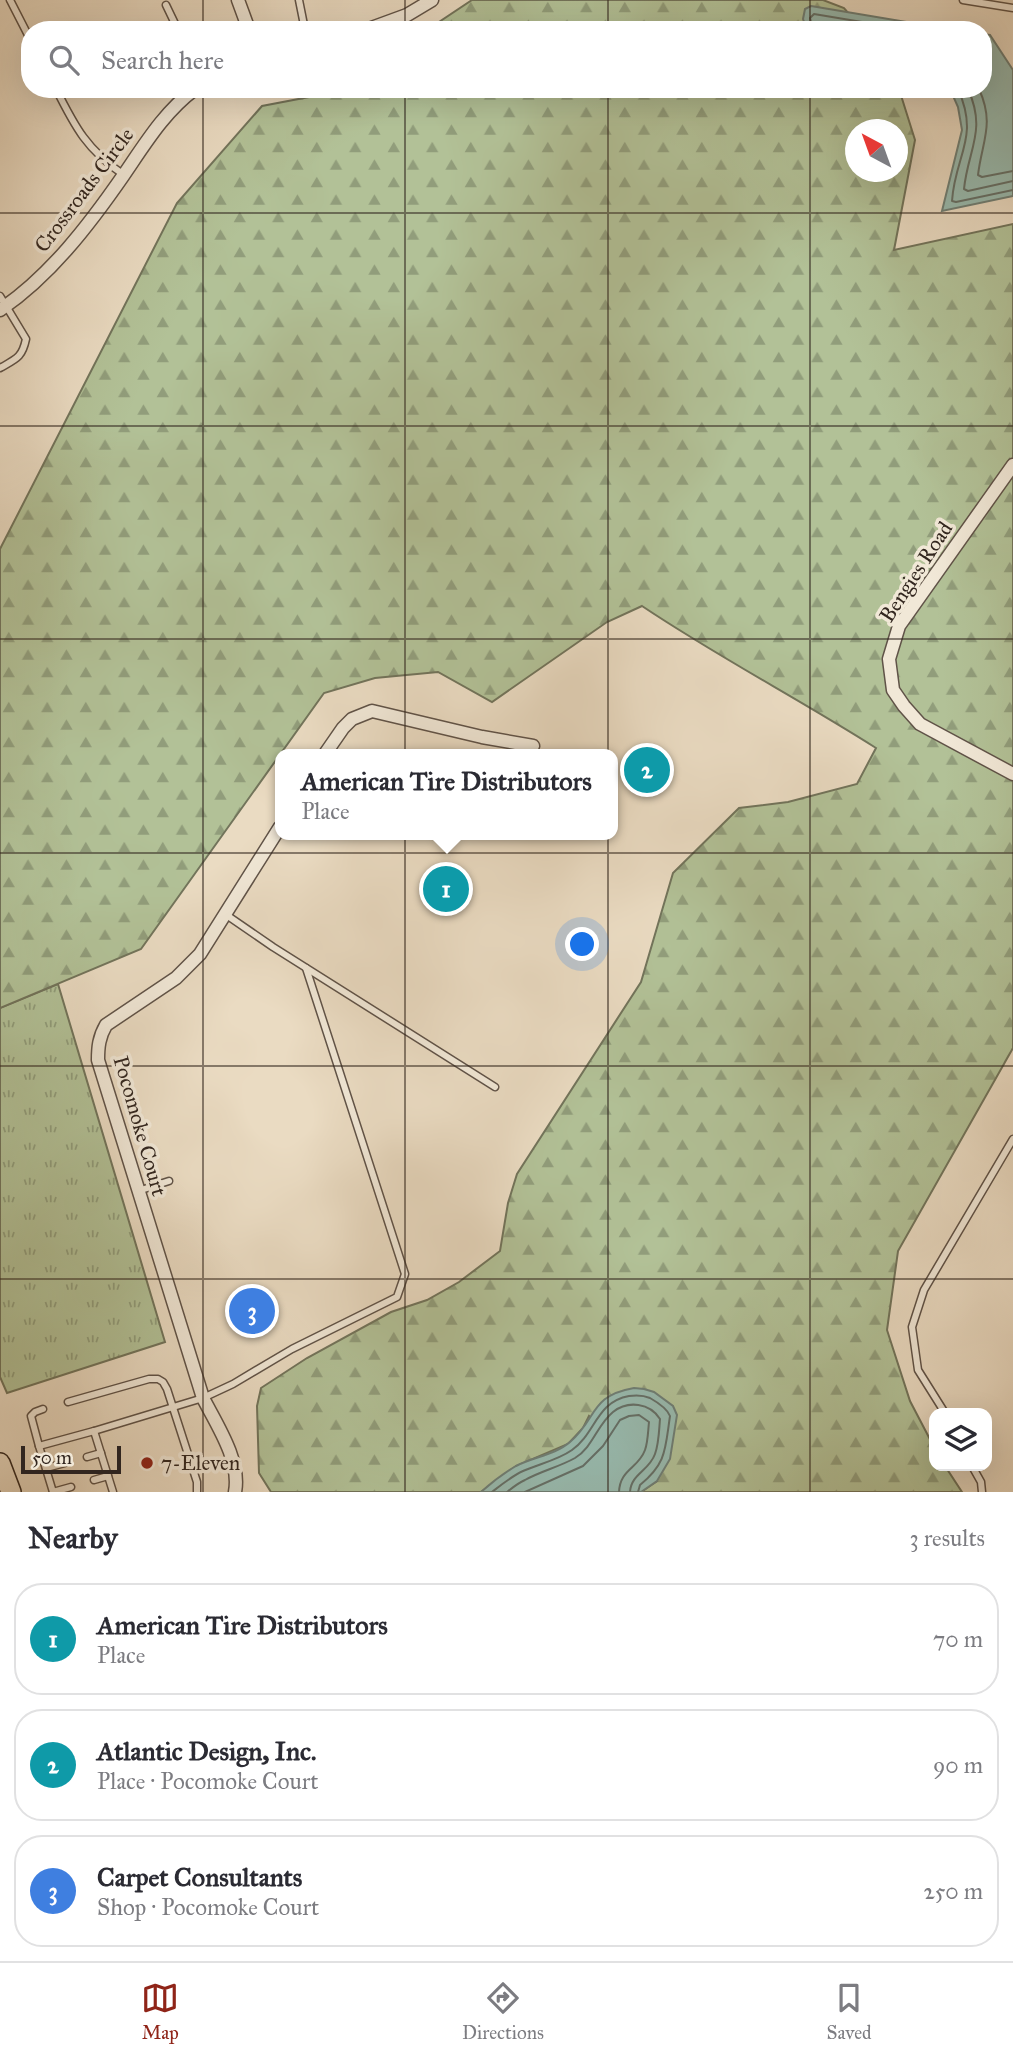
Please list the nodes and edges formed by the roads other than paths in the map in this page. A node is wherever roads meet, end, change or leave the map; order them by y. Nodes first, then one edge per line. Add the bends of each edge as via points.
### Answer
1 (10, 0) edge
2 (238, 0) edge
3 (299, 0) edge
4 (432, 0) edge
5 (963, 0) edge
6 (166, 5) dead end
7 (1013, 8) edge
8 (21, 21) edge
9 (174, 21) edge
10 (246, 21) edge
11 (303, 21) edge
12 (391, 21) edge
13 (61, 98) edge
14 (184, 98) edge
15 (124, 175) junction
16 (2, 304) edge
17 (0, 368) edge
18 (1013, 465) edge
19 (533, 746) dead end
20 (328, 749) edge
21 (1013, 774) edge
22 (275, 835) edge
23 (225, 914) junction
24 (306, 968) junction
25 (495, 1087) dead end
26 (1013, 1139) edge
27 (169, 1181) dead end
28 (138, 1191) junction
29 (203, 1398) junction
30 (68, 1402) dead end
31 (173, 1407) junction
32 (942, 1408) edge
33 (43, 1409) dead end
34 (94, 1431) junction
35 (39, 1446) junction
36 (101, 1453) junction
37 (87, 1457) dead end
38 (0, 1462) edge
39 (65, 1463) dead end
40 (46, 1468) junction
41 (975, 1471) edge
42 (108, 1476) junction
43 (94, 1480) dead end
44 (71, 1486) dead end
45 (11, 1492) edge
46 (53, 1492) edge
47 (113, 1492) edge
48 (197, 1492) edge
49 (235, 1492) edge
50 (982, 1492) edge

1 - 8 lane
2 - 10 street
3 - 11 lane
4 - 12 street
5 - 7 lane
6 - 9 lane
13 - 15 lane via 78,132 106,163
14 - 15 street, Crossroads Circle via 161,121
15 - 16 street, Crossroads Circle via 72,244 36,280
16 - 17 lane via 26,339 20,357
18 - 21 street, Bengies Road via 899,626 889,659 893,690 920,724
19 - 20 street via 372,711 352,719
22 - 23 street, Pocomoke Court
23 - 24 lane
23 - 28 street, Pocomoke Court via 201,954 176,978 106,1025 100,1036 99,1060
24 - 25 lane
24 - 29 lane via 405,1274 397,1297
26 - 32 lane via 924,1290 912,1327 918,1370
27 - 28 lane
28 - 29 street, Pocomoke Court
29 - 31 lane
29 - 49 street, Pocomoke Court via 230,1450
30 - 31 lane via 158,1379
31 - 34 lane
31 - 48 lane
33 - 35 lane via 31,1416
34 - 35 lane
34 - 36 lane
35 - 40 lane
36 - 37 lane
36 - 42 lane
38 - 45 main road
39 - 40 lane
40 - 46 lane
41 - 50 lane
42 - 43 lane
42 - 47 lane
44 - 46 lane

